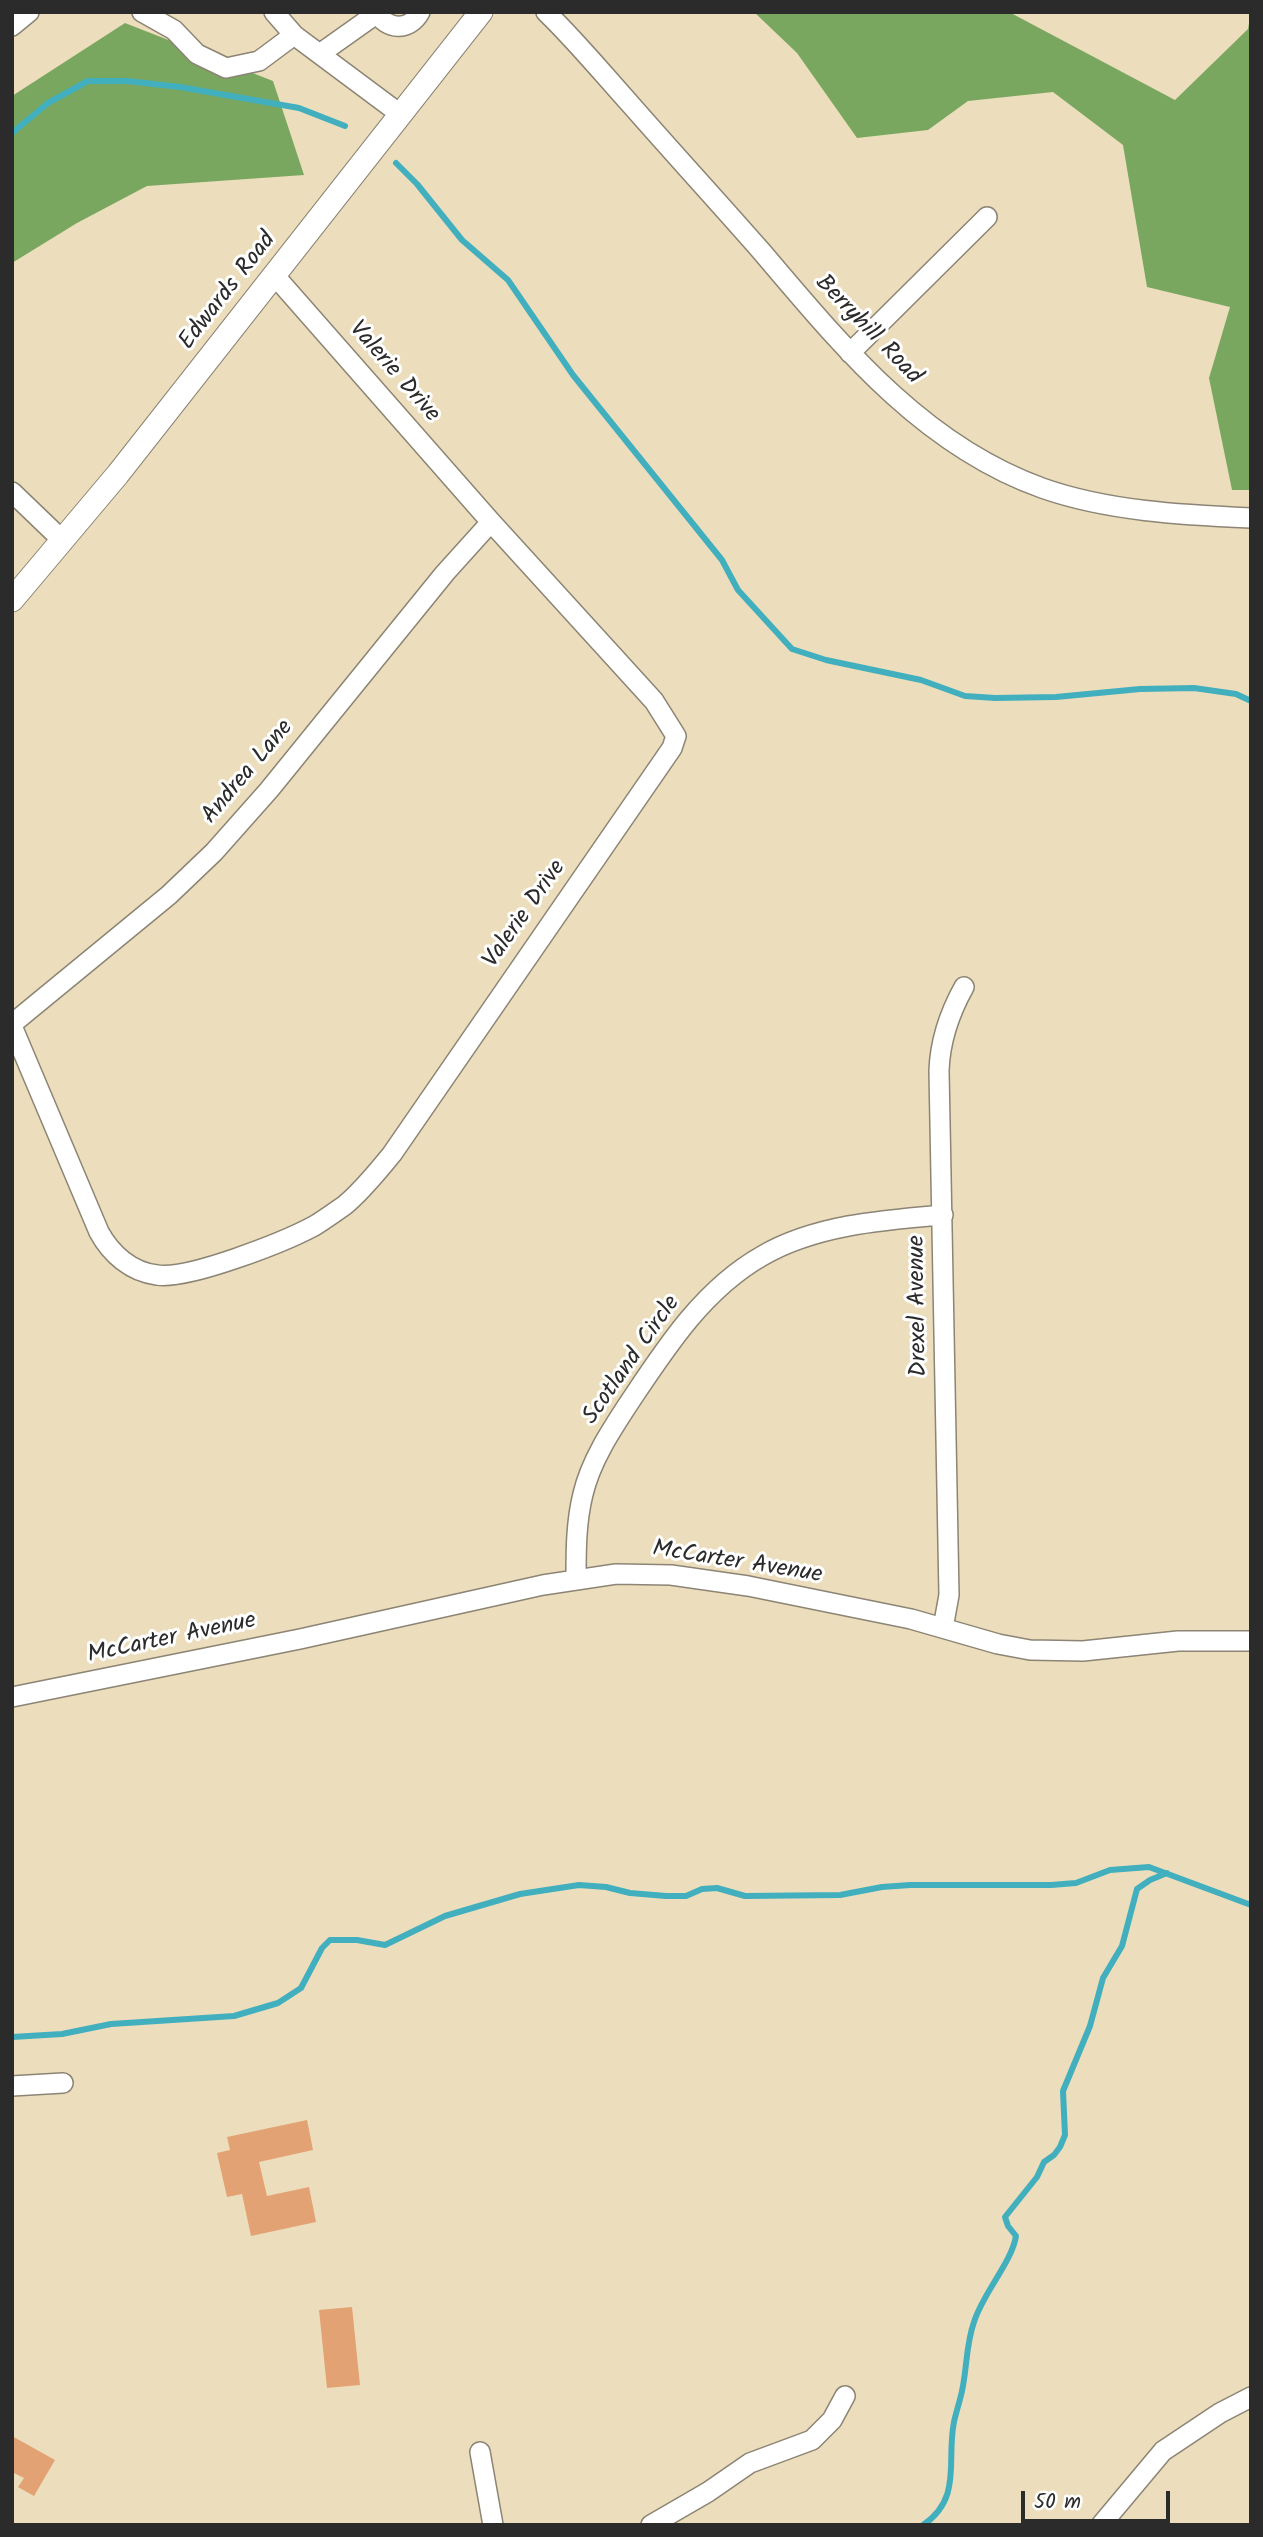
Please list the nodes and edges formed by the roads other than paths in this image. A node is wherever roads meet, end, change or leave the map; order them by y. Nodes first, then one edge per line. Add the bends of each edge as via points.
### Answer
1 (29, 12) edge
2 (142, 12) edge
3 (275, 12) edge
4 (421, 12) edge
5 (481, 12) edge
6 (546, 12) edge
7 (376, 13) edge
8 (12, 26) edge
9 (294, 35) junction
10 (321, 53) junction
11 (400, 114) junction
12 (987, 217) dead end
13 (275, 276) junction
14 (850, 353) junction
15 (12, 492) edge
16 (1251, 518) edge
17 (491, 522) junction
18 (63, 541) junction
19 (12, 600) edge
20 (964, 987) dead end
21 (12, 1025) edge
22 (943, 1215) junction
23 (576, 1579) junction
24 (943, 1628) junction
25 (1251, 1641) edge
26 (12, 1697) edge
27 (63, 2083) dead end
28 (12, 2085) edge
29 (845, 2396) dead end
30 (1251, 2397) edge
31 (480, 2452) dead end
32 (493, 2525) edge
33 (651, 2525) edge
34 (1101, 2525) edge

1 - 8 street
2 - 9 street via 174,30 197,54 226,68 259,61
3 - 9 street
4 - 7 street via 411,24 401,27 383,22
5 - 11 street, Edwards Road
6 - 14 street, Berryhill Road
7 - 10 street
9 - 10 street
10 - 11 street
11 - 13 street, Edwards Road
12 - 14 street
13 - 17 street, Valerie Drive
13 - 18 street, Edwards Road
14 - 16 street, Berryhill Road via 923,422 965,452 1040,487 1138,508
15 - 18 street
17 - 21 street, Andrea Lane via 214,852
17 - 21 street, Valerie Drive via 654,701 676,736 673,748 367,1184 317,1224 213,1266 164,1276 133,1268 114,1254 99,1232
18 - 19 street, Edwards Road
20 - 22 street, Drexel Avenue via 950,1012 939,1052
22 - 23 street, Scotland Circle via 890,1220 787,1244 737,1272 708,1298 661,1355 590,1473 579,1516
22 - 24 street, Drexel Avenue via 949,1595
23 - 24 street, McCarter Avenue via 671,1575 748,1586
23 - 26 street, McCarter Avenue
24 - 25 street, McCarter Avenue via 998,1644 1058,1652 1178,1641
27 - 28 street
29 - 33 street via 827,2426 812,2440 750,2463
30 - 34 street via 1163,2451
31 - 32 street

